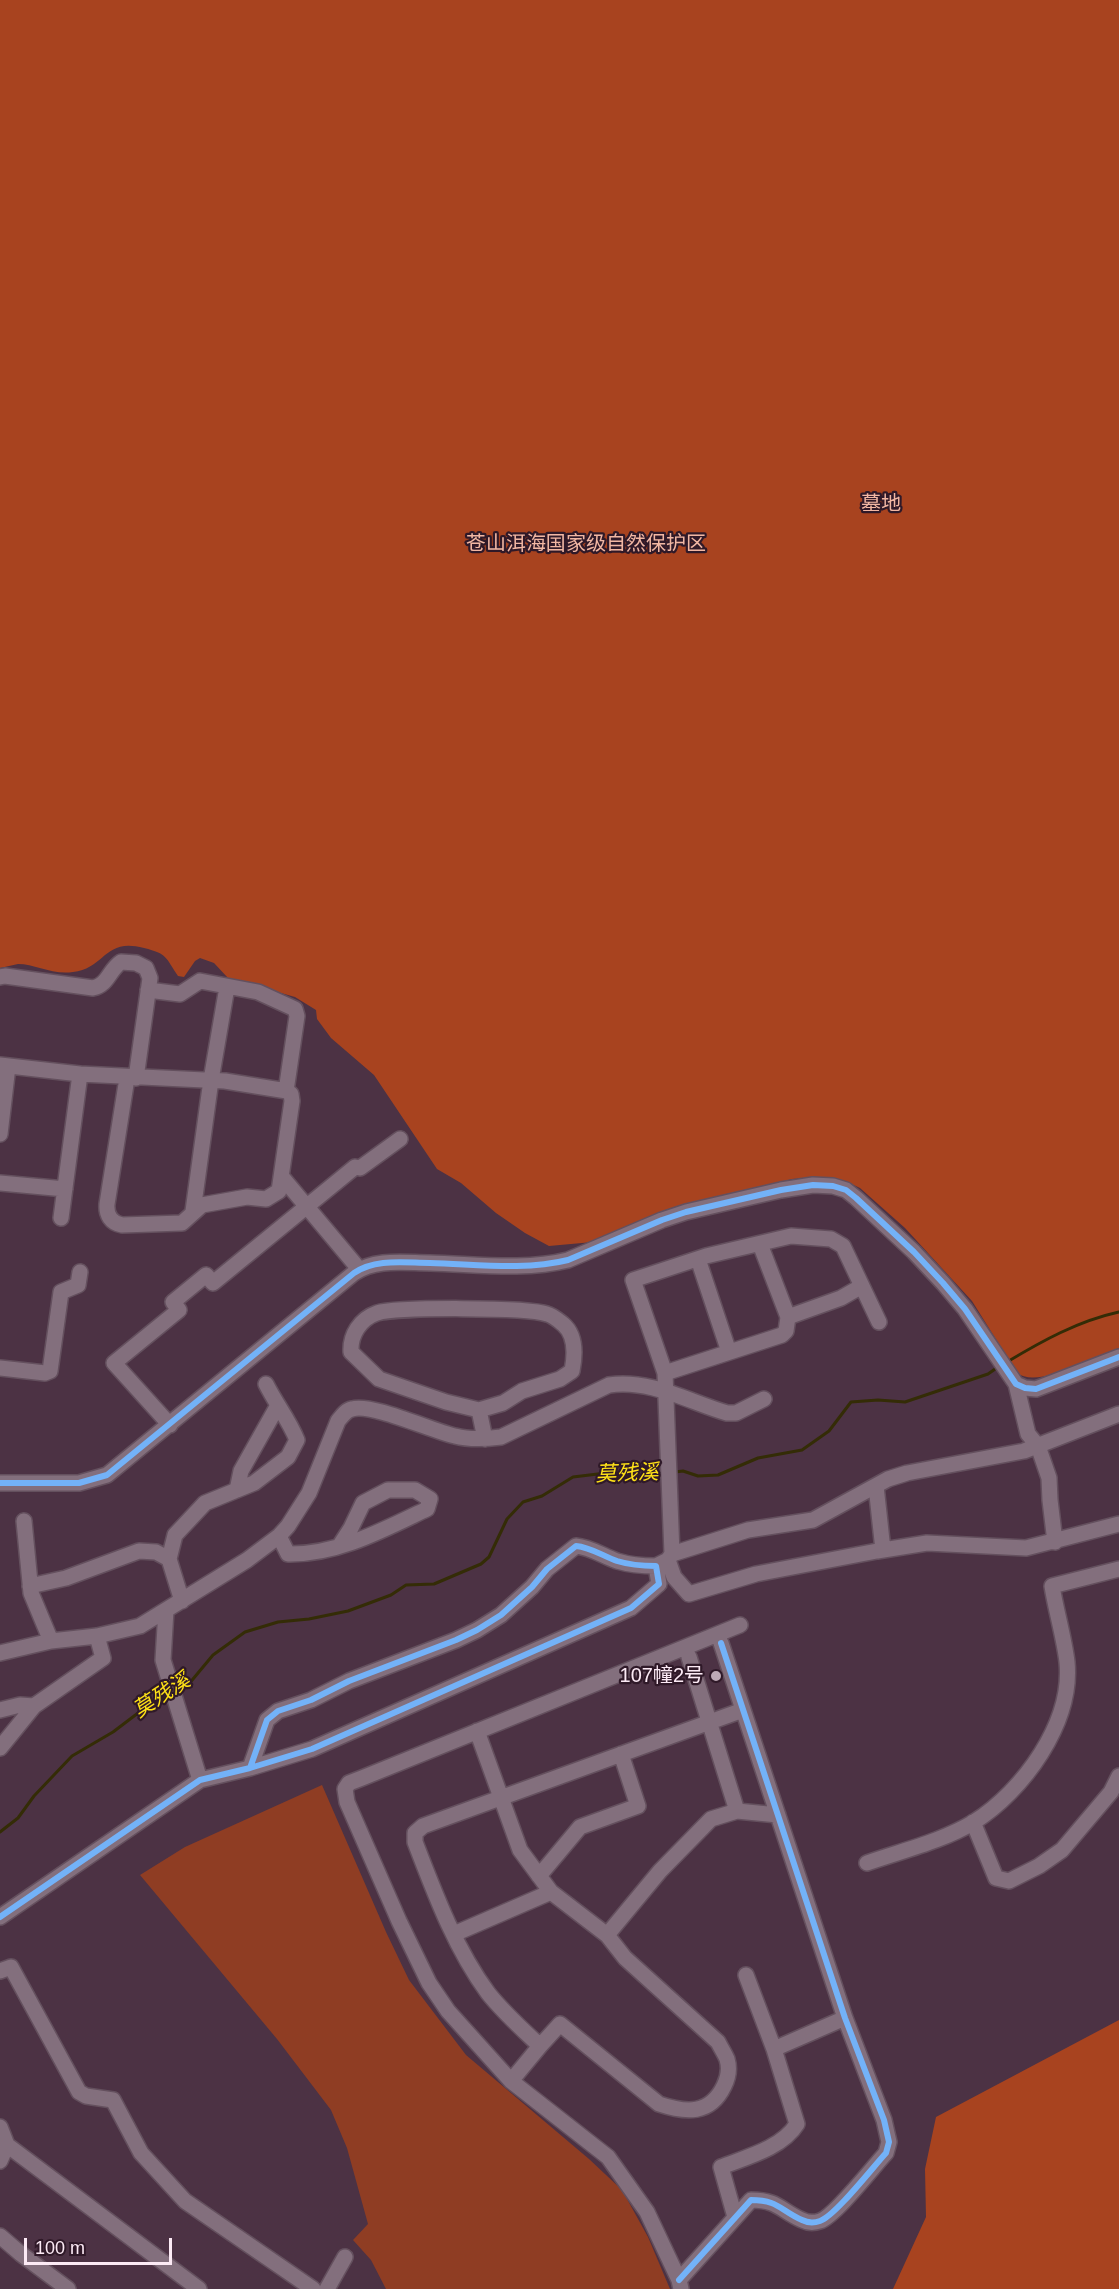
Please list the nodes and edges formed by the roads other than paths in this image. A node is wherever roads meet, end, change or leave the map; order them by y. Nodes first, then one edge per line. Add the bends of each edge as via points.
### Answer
1 (0, 977) edge
2 (227, 987) junction
3 (148, 990) junction
4 (4, 1066) edge
5 (80, 1074) junction
6 (131, 1078) junction
7 (211, 1080) junction
8 (286, 1091) junction
9 (0, 1134) edge
10 (400, 1139) dead end
11 (282, 1177) junction
12 (0, 1183) edge
13 (65, 1189) junction
14 (306, 1206) junction
15 (193, 1211) junction
16 (61, 1218) dead end
17 (760, 1244) junction
18 (698, 1259) junction
19 (359, 1269) junction
20 (80, 1272) dead end
21 (862, 1286) junction
22 (788, 1317) junction
23 (879, 1322) dead end
24 (729, 1352) junction
25 (1119, 1357) edge
26 (0, 1368) edge
27 (665, 1373) junction
28 (1015, 1382) junction
29 (266, 1384) dead end
30 (665, 1392) junction
31 (764, 1399) dead end
32 (277, 1407) junction
33 (479, 1410) junction
34 (1119, 1414) edge
35 (170, 1425) junction
36 (485, 1439) junction
37 (1038, 1446) junction
38 (0, 1483) edge
39 (876, 1486) junction
40 (237, 1490) junction
41 (24, 1521) dead end
42 (1119, 1524) edge
43 (279, 1536) junction
44 (1055, 1542) junction
45 (340, 1545) junction
46 (883, 1550) junction
47 (169, 1559) junction
48 (665, 1560) junction
49 (1119, 1569) edge
50 (674, 1577) junction
51 (659, 1584) junction
52 (30, 1586) junction
53 (182, 1601) junction
54 (166, 1610) junction
55 (741, 1625) dead end
56 (97, 1636) junction
57 (51, 1641) junction
58 (721, 1643) dead end
59 (0, 1653) edge
60 (689, 1657) dead end
61 (34, 1706) junction
62 (0, 1710) edge
63 (743, 1710) junction
64 (709, 1722) junction
65 (477, 1731) junction
66 (0, 1748) edge
67 (621, 1754) junction
68 (250, 1768) junction
69 (1119, 1776) edge
70 (200, 1780) junction
71 (502, 1797) junction
72 (737, 1811) junction
73 (778, 1815) junction
74 (973, 1822) junction
75 (867, 1863) dead end
76 (539, 1876) junction
77 (551, 1892) junction
78 (0, 1917) edge
79 (454, 1934) junction
80 (607, 1935) junction
81 (0, 1971) edge
82 (746, 1975) dead end
83 (845, 2018) junction
84 (540, 2046) junction
85 (774, 2049) junction
86 (511, 2081) junction
87 (0, 2127) edge
88 (7, 2145) junction
89 (0, 2161) edge
90 (735, 2217) junction
91 (0, 2236) edge
92 (0, 2245) edge
93 (21, 2254) junction
94 (345, 2257) dead end
95 (680, 2285) edge
96 (68, 2289) edge
97 (200, 2289) edge
98 (313, 2289) edge
99 (327, 2289) edge

1 - 3 street via 96,988 123,962 148,969
2 - 3 street via 200,981 180,994
2 - 7 street
2 - 8 street via 267,994 297,1011
3 - 6 street
4 - 5 street
4 - 9 street
5 - 6 street
5 - 13 street
6 - 7 street
6 - 15 street via 107,1204 109,1218 122,1226 182,1223
7 - 8 street
7 - 15 street
8 - 11 street via 292,1101
10 - 14 street via 360,1168 355,1167
11 - 14 street
11 - 15 street via 279,1191 271,1198 247,1197 202,1205
12 - 13 street
13 - 16 street
14 - 19 street
14 - 35 street via 213,1283 206,1275 172,1302 179,1310 114,1363
17 - 18 street
17 - 21 street via 791,1236 834,1240 843,1246
17 - 22 street
18 - 24 street
18 - 27 street via 633,1280
19 - 28 street via 382,1263 553,1264 686,1212 782,1190 832,1186 846,1190 914,1252 965,1309
19 - 35 street
20 - 26 street via 78,1285 61,1292 50,1371
21 - 22 street
21 - 23 street
22 - 24 street via 782,1335
24 - 27 street
25 - 28 street via 1036,1389
27 - 30 street
28 - 37 street via 1028,1434
29 - 32 street
30 - 31 street via 727,1413 736,1413
30 - 36 street via 634,1384 609,1385 501,1437
30 - 48 street via 669,1473
32 - 40 street via 241,1471
32 - 40 street via 297,1440 288,1457 254,1483
33 - 33 street via 572,1371 575,1351 565,1326 548,1314 512,1310 377,1313 360,1324 350,1340 351,1352 379,1379
33 - 36 street
34 - 37 street
35 - 38 street via 98,1479 80,1483
36 - 43 street via 456,1436 375,1411 352,1408 338,1420 309,1493
37 - 39 street via 907,1473
37 - 44 street via 1049,1478
39 - 46 street
39 - 48 street via 813,1520 748,1530
40 - 47 street via 205,1503 175,1535
41 - 52 street
42 - 44 street
43 - 45 street via 288,1554 308,1554
43 - 53 street
44 - 46 street via 1026,1548 927,1544
45 - 45 street via 368,1538 427,1509 430,1499 414,1490 388,1490 363,1503
46 - 50 street via 756,1574 690,1594
47 - 52 street via 156,1552 139,1551 66,1578
47 - 53 street
48 - 50 street
48 - 51 street
48 - 68 street via 636,1566 576,1546 501,1615 477,1630 278,1711 267,1720
49 - 74 street via 1052,1586 1067,1663 1064,1702 1050,1739 1022,1780
50 - 51 street
51 - 68 street via 631,1608 569,1637 312,1749
52 - 57 street
53 - 54 street
54 - 56 street via 140,1626
54 - 70 street via 164,1660
55 - 65 street
56 - 57 street
56 - 61 street via 103,1658
57 - 59 street
58 - 63 street
60 - 64 street
61 - 62 street
61 - 66 street
63 - 64 street
63 - 73 street
64 - 67 street
64 - 72 street
65 - 71 street
65 - 86 street via 349,1784 345,1796 429,1983 448,2011
67 - 71 street
67 - 76 street via 638,1806 580,1827
68 - 70 street
69 - 74 street via 1111,1792 1062,1850 1009,1881 996,1878
70 - 78 street
71 - 76 street via 520,1851
71 - 79 street via 423,1826 415,1833 415,1842
72 - 73 street
72 - 80 street via 711,1819 660,1871
73 - 83 street
74 - 75 street
76 - 77 street
77 - 79 street
77 - 80 street
79 - 84 street via 488,1993
80 - 84 street via 625,1958 718,2043 729,2076 719,2096 694,2111 659,2104 561,2024
81 - 98 street via 11,1967 79,2092 113,2100 141,2153 185,2201
82 - 85 street
83 - 85 street
83 - 90 street via 884,2121 889,2142 886,2153 822,2221 808,2223 777,2203 764,2200 751,2200
84 - 86 street
85 - 90 street via 796,2124 790,2135 722,2167
86 - 95 street via 608,2157 647,2212
87 - 88 street
88 - 89 street
88 - 97 street
90 - 95 street
91 - 93 street
92 - 93 street
93 - 96 street
94 - 99 street

